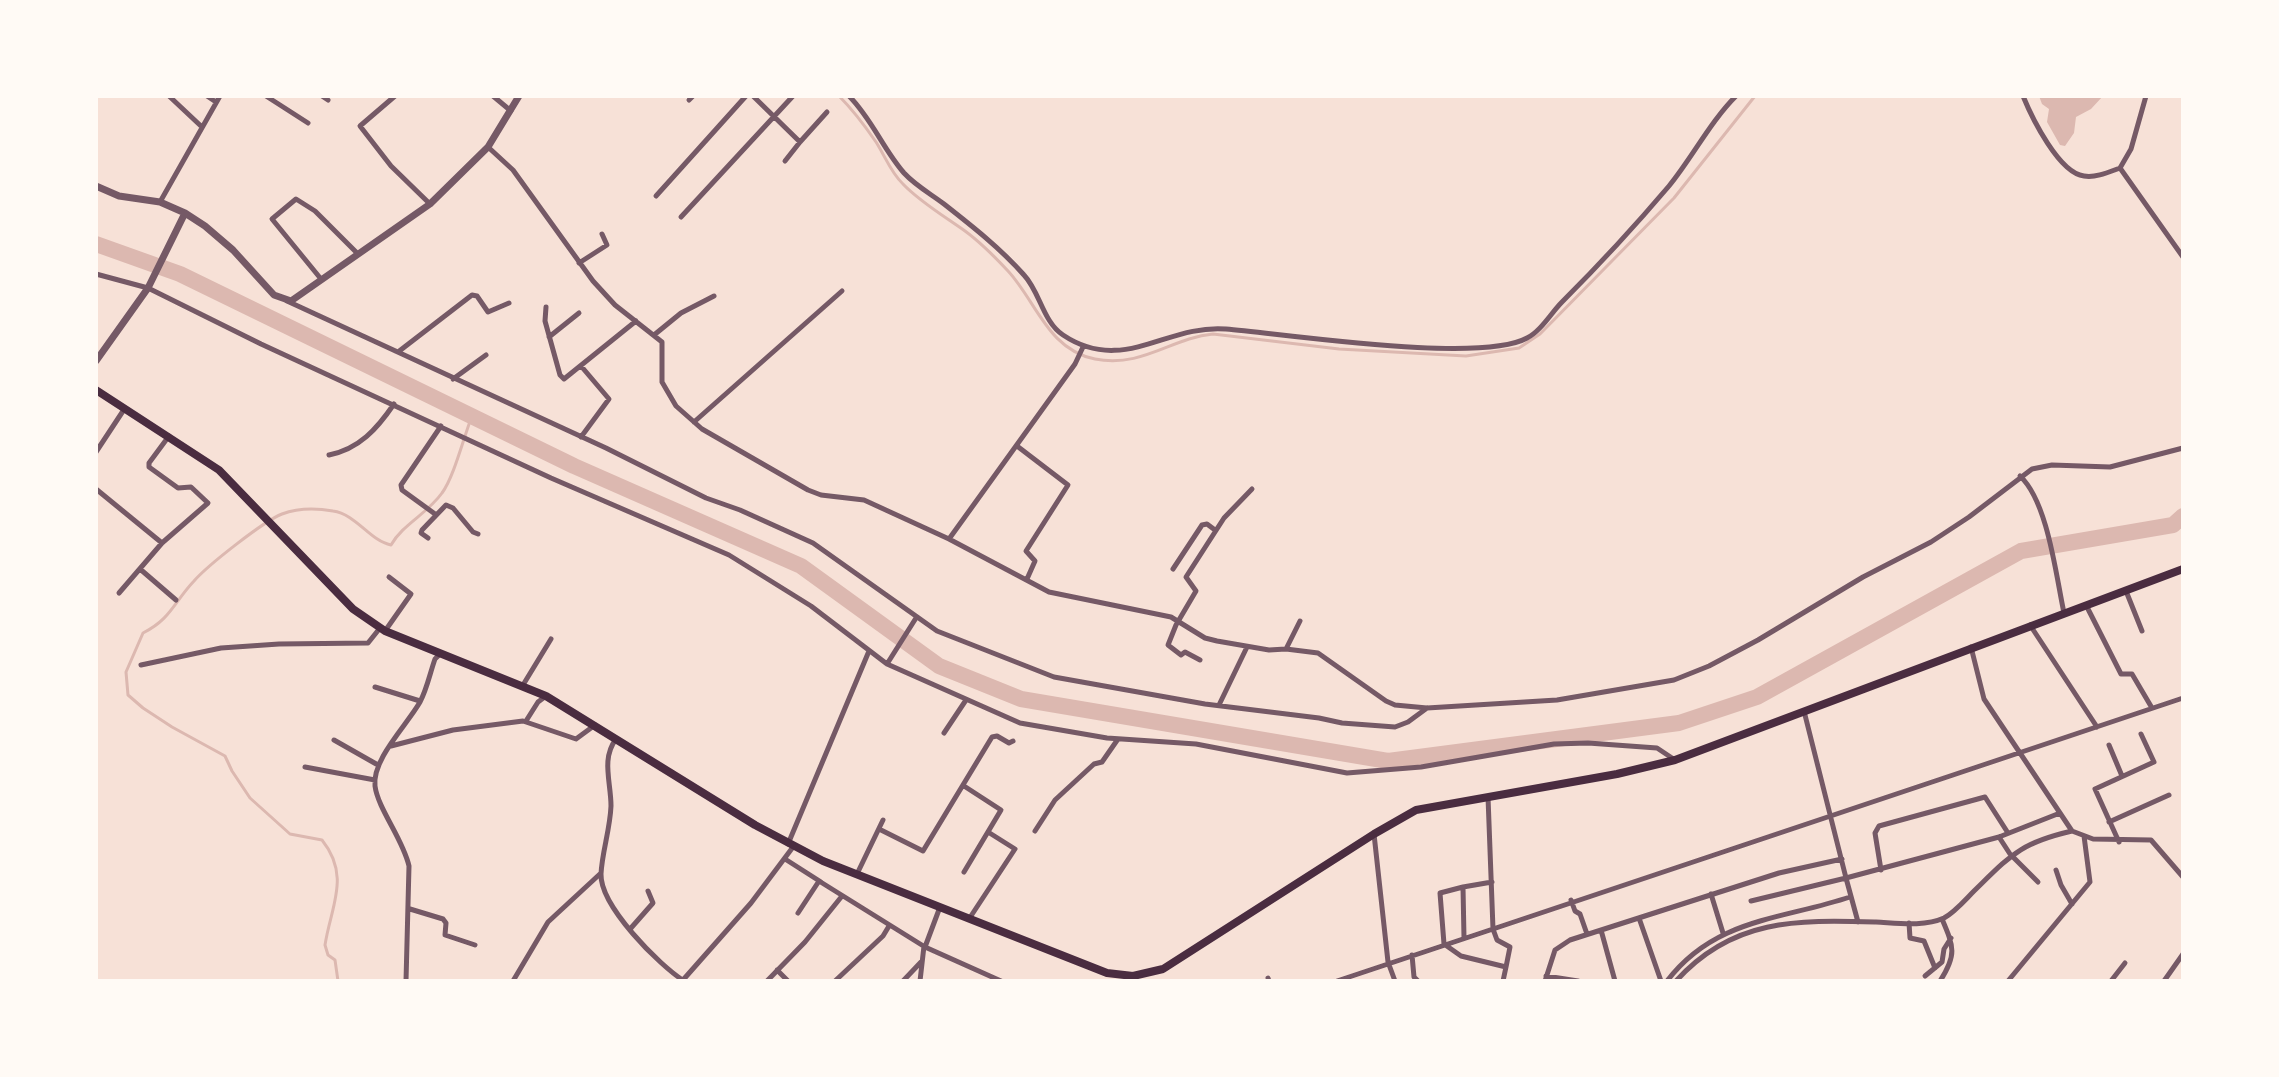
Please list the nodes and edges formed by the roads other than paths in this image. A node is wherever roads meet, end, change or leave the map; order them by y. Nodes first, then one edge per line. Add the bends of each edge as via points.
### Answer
1 (169, 96) edge
2 (207, 96) edge
3 (220, 96) edge
4 (266, 96) edge
5 (395, 96) edge
6 (493, 96) edge
7 (519, 96) edge
8 (746, 96) edge
9 (753, 96) edge
10 (793, 96) edge
11 (849, 96) edge
12 (1736, 96) edge
13 (2023, 96) edge
14 (2146, 96) edge
15 (216, 102) junction
16 (511, 111) junction
17 (827, 112) dead end
18 (774, 117) junction
19 (309, 123) dead end
20 (202, 127) junction
21 (800, 142) junction
22 (488, 147) junction
23 (784, 161) dead end
24 (2120, 168) junction
25 (96, 186) edge
26 (656, 196) dead end
27 (160, 202) junction
28 (430, 204) junction
29 (184, 213) junction
30 (681, 217) dead end
31 (602, 234) dead end
32 (358, 254) junction
33 (2183, 257) edge
34 (579, 263) junction
35 (96, 274) edge
36 (321, 279) junction
37 (148, 288) junction
38 (842, 291) dead end
39 (714, 297) dead end
40 (286, 301) junction
41 (509, 303) dead end
42 (546, 307) dead end
43 (579, 313) dead end
44 (636, 321) junction
45 (654, 335) junction
46 (549, 337) junction
47 (1083, 348) junction
48 (398, 352) junction
49 (486, 355) dead end
50 (96, 361) edge
51 (581, 366) junction
52 (453, 378) junction
53 (96, 390) edge
54 (394, 404) junction
55 (125, 408) junction
56 (694, 422) junction
57 (441, 426) junction
58 (169, 436) junction
59 (581, 437) junction
60 (1017, 446) junction
61 (2183, 448) edge
62 (96, 452) edge
63 (329, 455) dead end
64 (2020, 476) junction
65 (96, 489) edge
66 (1252, 489) dead end
67 (434, 513) junction
68 (1215, 530) junction
69 (478, 534) dead end
70 (428, 538) dead end
71 (949, 539) junction
72 (162, 543) junction
73 (140, 569) junction
74 (1173, 569) dead end
75 (2183, 569) edge
76 (389, 577) dead end
77 (1027, 579) junction
78 (2126, 591) junction
79 (119, 593) dead end
80 (176, 600) dead end
81 (2086, 605) junction
82 (2064, 613) junction
83 (915, 619) junction
84 (1179, 620) junction
85 (1300, 621) dead end
86 (2030, 625) junction
87 (383, 629) junction
88 (2142, 631) dead end
89 (551, 639) dead end
90 (1247, 647) junction
91 (1971, 647) junction
92 (1286, 649) junction
93 (869, 651) junction
94 (440, 654) junction
95 (1200, 660) dead end
96 (888, 662) junction
97 (141, 665) dead end
98 (523, 686) junction
99 (375, 687) dead end
100 (546, 696) junction
101 (2183, 698) edge
102 (966, 700) junction
103 (420, 701) junction
104 (1219, 705) junction
105 (1427, 708) junction
106 (2152, 708) junction
107 (1804, 711) junction
108 (526, 721) junction
109 (595, 725) junction
110 (2097, 727) junction
111 (944, 733) dead end
112 (2141, 734) dead end
113 (616, 739) junction
114 (1118, 739) junction
115 (334, 741) dead end
116 (1013, 741) dead end
117 (2109, 745) dead end
118 (391, 746) junction
119 (2021, 752) junction
120 (1675, 760) junction
121 (378, 765) junction
122 (305, 767) dead end
123 (2122, 777) junction
124 (375, 780) junction
125 (964, 786) junction
126 (2169, 795) dead end
127 (1488, 797) junction
128 (2060, 813) junction
129 (1833, 816) junction
130 (884, 820) dead end
131 (2109, 822) junction
132 (879, 829) junction
133 (1035, 831) dead end
134 (2072, 831) junction
135 (988, 832) junction
136 (2008, 833) junction
137 (1374, 834) junction
138 (1999, 837) junction
139 (2084, 837) junction
140 (2119, 842) junction
141 (790, 846) junction
142 (2010, 854) junction
143 (785, 859) junction
144 (1842, 859) junction
145 (1881, 870) junction
146 (2056, 870) dead end
147 (964, 872) dead end
148 (601, 873) junction
149 (857, 874) junction
150 (2183, 877) edge
151 (1846, 878) junction
152 (821, 882) junction
153 (1492, 882) junction
154 (2038, 882) dead end
155 (1463, 888) junction
156 (648, 891) dead end
157 (1711, 894) junction
158 (844, 897) junction
159 (1850, 897) junction
160 (1572, 901) junction
161 (1751, 902) dead end
162 (2072, 904) junction
163 (940, 907) junction
164 (410, 909) junction
165 (798, 913) dead end
166 (1639, 918) junction
167 (969, 919) junction
168 (1942, 919) junction
169 (1858, 922) junction
170 (1909, 923) junction
171 (891, 927) junction
172 (631, 928) junction
173 (1493, 929) junction
174 (1601, 930) junction
175 (1587, 933) junction
176 (1723, 933) junction
177 (1464, 938) junction
178 (1951, 938) junction
179 (1444, 944) junction
180 (475, 945) dead end
181 (925, 947) junction
182 (2183, 954) edge
183 (1412, 956) junction
184 (921, 962) junction
185 (1388, 963) junction
186 (2125, 963) dead end
187 (1506, 968) junction
188 (1935, 968) junction
189 (777, 970) junction
190 (1925, 976) dead end
191 (1546, 978) edge
192 (1123, 979) edge
193 (406, 981) edge
194 (513, 981) edge
195 (684, 981) edge
196 (767, 981) edge
197 (788, 981) edge
198 (835, 981) edge
199 (903, 981) edge
200 (920, 981) edge
201 (1001, 981) edge
202 (1337, 981) edge
203 (1395, 981) edge
204 (1418, 981) edge
205 (1503, 981) edge
206 (1578, 981) edge
207 (1615, 981) edge
208 (1661, 981) edge
209 (1667, 981) edge
210 (1676, 981) edge
211 (1940, 981) edge
212 (2008, 981) edge
213 (2111, 981) edge
214 (2164, 981) edge

1 - 20 street
2 - 15 street
3 - 15 street
4 - 19 street
5 - 28 street via 360,126 391,166
6 - 16 street
7 - 16 street
8 - 26 street
9 - 18 street
10 - 18 street
11 - 47 street via 903,172 1012,261 1030,282 1060,333
12 - 47 street via 1668,186 1529,338 1493,346 1433,347 1222,328 1187,332 1105,352
13 - 24 street via 2047,140 2076,175 2092,177
14 - 24 street via 2131,148
15 - 20 street
16 - 22 street
17 - 21 street
18 - 21 street
18 - 30 street
20 - 27 street
21 - 23 street
22 - 28 street
22 - 34 street via 513,170
24 - 33 street
25 - 27 street via 119,196
27 - 29 street
28 - 32 street
29 - 37 street
29 - 40 street via 233,250 266,288
31 - 34 street via 607,245
32 - 36 street
32 - 36 street via 315,211 296,200 272,219
34 - 44 street via 615,304
35 - 37 street
36 - 40 street
37 - 50 street
37 - 54 street
38 - 56 street
39 - 45 street via 681,313
40 - 48 street
41 - 48 street via 488,312 472,295
42 - 46 street
43 - 46 street
44 - 45 street
44 - 51 street
45 - 56 street via 662,342 662,382 667,394
46 - 51 street via 562,378
47 - 60 street
48 - 52 street
49 - 52 street
51 - 59 street via 609,399
52 - 59 street
53 - 55 main road
54 - 57 street
54 - 63 street via 368,437
55 - 58 main road
55 - 62 street
56 - 71 street via 808,490 864,501
57 - 67 street via 401,485 402,490
57 - 93 street via 743,562
58 - 72 street via 149,467 178,488 191,487 208,503
58 - 87 main road via 219,470 352,609
59 - 83 street via 706,498 813,543
60 - 71 street
60 - 77 street via 1068,485 1026,551 1035,561
61 - 64 street via 2110,467 2052,465 2031,469
64 - 82 street via 2028,484 2047,530
64 - 105 street via 1931,542 1863,577 1758,640 1674,680 1557,700
65 - 72 street
66 - 68 street
67 - 69 street via 443,505 453,508
67 - 70 street via 421,533
68 - 74 street via 1202,525
68 - 84 street via 1187,574 1187,580 1197,591
71 - 77 street
72 - 73 street
73 - 79 street
73 - 80 street
75 - 78 main road
76 - 87 street via 411,594
77 - 84 street via 1049,592
78 - 81 main road
78 - 88 street
81 - 82 main road
81 - 106 street via 2121,674 2132,674
82 - 86 main road
83 - 96 street
83 - 104 street via 1054,677
84 - 90 street via 1205,638
84 - 95 street via 1168,645 1181,655 1185,652
85 - 92 street
86 - 91 main road
86 - 110 street
87 - 94 main road
87 - 97 street via 368,643 221,648
89 - 98 street
90 - 92 street
90 - 104 street
91 - 107 main road
91 - 119 street via 1984,699
92 - 105 street via 1318,653 1395,705
93 - 96 street
93 - 141 street
94 - 98 main road
94 - 103 street
96 - 102 street
98 - 100 main road
99 - 103 street
100 - 108 street
100 - 109 main road
101 - 106 street
102 - 111 street
102 - 114 street via 1020,723
103 - 118 street
104 - 105 street via 1395,727
106 - 110 street
107 - 120 main road
107 - 129 street
108 - 109 street via 573,740
108 - 118 street via 461,729
109 - 113 main road
110 - 119 street
112 - 123 street via 2154,762
113 - 141 main road
113 - 148 street via 608,759 611,806
114 - 120 street via 1196,744 1347,773 1420,767 1554,744 1657,748
114 - 133 street via 1102,762 1094,764 1055,800
115 - 121 street
116 - 125 street via 993,736
117 - 123 street
118 - 121 street
119 - 128 street
119 - 129 street
120 - 127 main road
121 - 124 street
122 - 124 street
123 - 131 street via 2095,789
124 - 164 street via 379,800 406,851
125 - 132 street via 923,851
125 - 135 street via 1001,810
126 - 131 street
127 - 137 main road via 1416,810
127 - 153 street
128 - 134 street
128 - 136 street
129 - 144 street
129 - 160 street
130 - 132 street
131 - 140 street
132 - 149 street
134 - 139 street
134 - 142 street
135 - 147 street
135 - 167 street via 1015,849
136 - 138 street
136 - 145 street via 1985,797 1879,826 1875,832
137 - 185 street
137 - 192 main road via 1162,969
138 - 142 street
138 - 145 street
139 - 140 street
139 - 162 street via 2091,878
140 - 150 street via 2151,840
141 - 143 street
141 - 149 main road
142 - 154 street
142 - 168 street
143 - 152 street
143 - 195 street
144 - 151 street
144 - 157 street
145 - 151 street
146 - 162 street
148 - 172 street via 609,902
148 - 194 street via 548,922
149 - 163 main road
151 - 159 street
151 - 161 street
152 - 158 street
152 - 165 street
153 - 155 street
153 - 173 street
155 - 177 street
155 - 179 street via 1440,893
156 - 172 street via 653,903
157 - 166 street
157 - 176 street
158 - 171 street
158 - 189 street via 841,895 818,927
159 - 169 street
159 - 176 street
160 - 173 street
160 - 175 street
162 - 212 street
163 - 167 main road
163 - 181 street
164 - 180 street via 443,919 445,935
164 - 193 street
166 - 174 street
166 - 208 street
167 - 192 main road
168 - 170 street
168 - 178 street
169 - 170 street
169 - 210 street via 1799,921 1744,933 1708,950
170 - 188 street via 1910,938 1923,941
171 - 181 street
171 - 198 street
172 - 195 street via 659,963
173 - 177 street
173 - 187 street via 1497,940 1510,947
174 - 175 street
174 - 207 street
175 - 191 street via 1555,950
176 - 209 street via 1689,956
177 - 179 street
178 - 188 street via 1944,958
178 - 211 street via 1950,966
179 - 183 street
179 - 187 street via 1461,956
181 - 184 street
181 - 201 street
182 - 214 street
183 - 185 street
183 - 204 street
184 - 199 street
184 - 200 street
185 - 202 street
185 - 203 street
186 - 213 street
187 - 205 street
188 - 190 street
189 - 196 street
189 - 197 street
191 - 206 street

